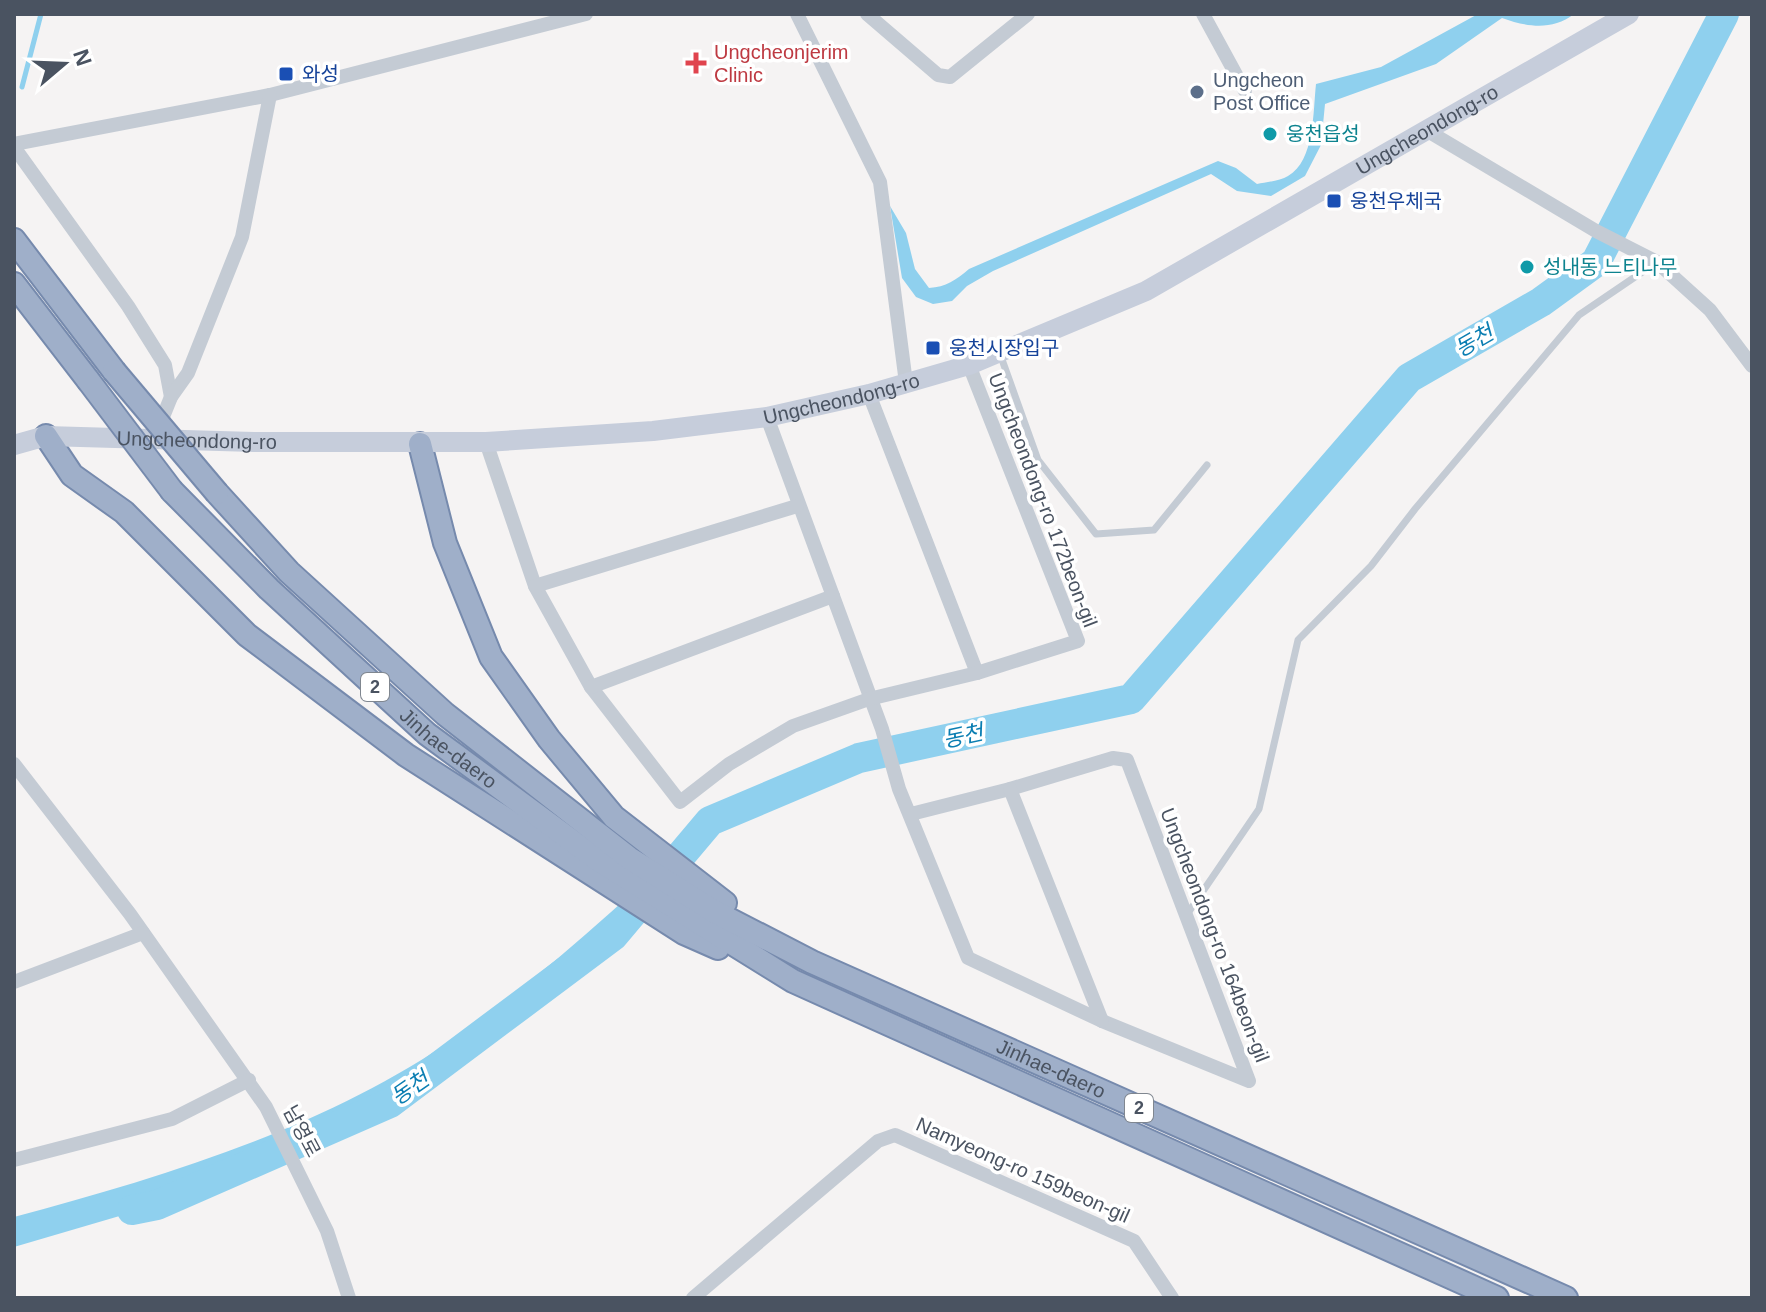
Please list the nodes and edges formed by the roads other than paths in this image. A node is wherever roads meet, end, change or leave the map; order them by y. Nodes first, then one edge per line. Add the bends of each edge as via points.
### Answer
1 (586, 14) edge
2 (797, 14) edge
3 (867, 14) edge
4 (1028, 14) edge
5 (1203, 14) edge
6 (1629, 14) edge
7 (1245, 91) dead end
8 (270, 95) junction
9 (1426, 130) junction
10 (14, 146) edge
11 (14, 240) edge
12 (1657, 262) junction
13 (14, 284) edge
14 (999, 351) junction
15 (969, 365) junction
16 (1752, 366) edge
17 (906, 383) junction
18 (869, 394) junction
19 (171, 397) junction
20 (767, 417) junction
21 (46, 436) junction
22 (154, 439) junction
23 (486, 442) junction
24 (420, 444) junction
25 (14, 445) edge
26 (1207, 465) dead end
27 (797, 506) junction
28 (535, 586) junction
29 (833, 596) junction
30 (977, 673) junction
31 (591, 687) junction
32 (869, 699) junction
33 (14, 766) edge
34 (1010, 789) junction
35 (911, 814) junction
36 (594, 866) junction
37 (1188, 913) junction
38 (705, 917) junction
39 (143, 933) junction
40 (14, 982) edge
41 (1102, 1021) junction
42 (249, 1080) junction
43 (14, 1160) edge
44 (349, 1298) edge
45 (693, 1298) edge
46 (1172, 1298) edge
47 (1497, 1298) edge
48 (1566, 1298) edge

1 - 8 street
2 - 17 street via 880,182
3 - 4 street via 938,75 950,77
5 - 7 street
6 - 9 main road, Ungcheondong-ro
8 - 10 street
8 - 19 street via 242,237 188,373
9 - 12 street
9 - 14 main road, Ungcheondong-ro via 1146,291
10 - 19 street via 150,341 165,365
11 - 38 highway, Jinhae-daero / 2, bridge via 114,371 289,572 445,714
12 - 16 street via 1710,310
12 - 37 lane via 1579,315 1371,566 1298,640 1259,809
13 - 36 highway, Jinhae-daero / 2, bridge via 172,491 269,589 427,734
14 - 15 main road, Ungcheondong-ro
14 - 26 lane via 1038,460 1096,534 1154,530
15 - 17 main road, Ungcheondong-ro
15 - 30 street, Ungcheondong-ro 172beon-gil via 1078,641
17 - 18 main road, Ungcheondong-ro
18 - 20 main road, Ungcheondong-ro
18 - 30 street
19 - 22 street
20 - 23 main road, Ungcheondong-ro
20 - 27 street
21 - 22 main road, Ungcheondong-ro
21 - 25 main road, Ungcheondong-ro
21 - 36 highway via 72,475 124,512 247,635 406,755
22 - 24 main road, Ungcheondong-ro
23 - 24 main road, Ungcheondong-ro
23 - 28 street
24 - 38 highway via 445,543 491,657 549,739 614,817 654,849
27 - 28 street
27 - 29 street
28 - 31 street
29 - 31 street
29 - 32 street
30 - 32 street, Ungcheondong-ro 172beon-gil
31 - 32 street, Ungcheondong-ro 172beon-gil via 680,802 729,764 793,726
32 - 35 street, Ungcheondong-ro 164beon-gil
33 - 39 street
34 - 35 street, Ungcheondong-ro 164beon-gil
34 - 37 street, Ungcheondong-ro 164beon-gil via 1113,758 1127,760
34 - 41 street
35 - 41 street, Ungcheondong-ro 164beon-gil via 968,958
36 - 38 highway, 2
37 - 41 street, Ungcheondong-ro 164beon-gil via 1249,1081
38 - 47 highway, Jinhae-daero / 2 via 793,981
38 - 48 highway, Jinhae-daero / 2
39 - 40 street
39 - 42 street
42 - 43 street via 172,1119
42 - 44 street, 남영로 via 302,1174
45 - 46 street, Namyeong-ro 159beon-gil via 878,1141 895,1135 1134,1241

